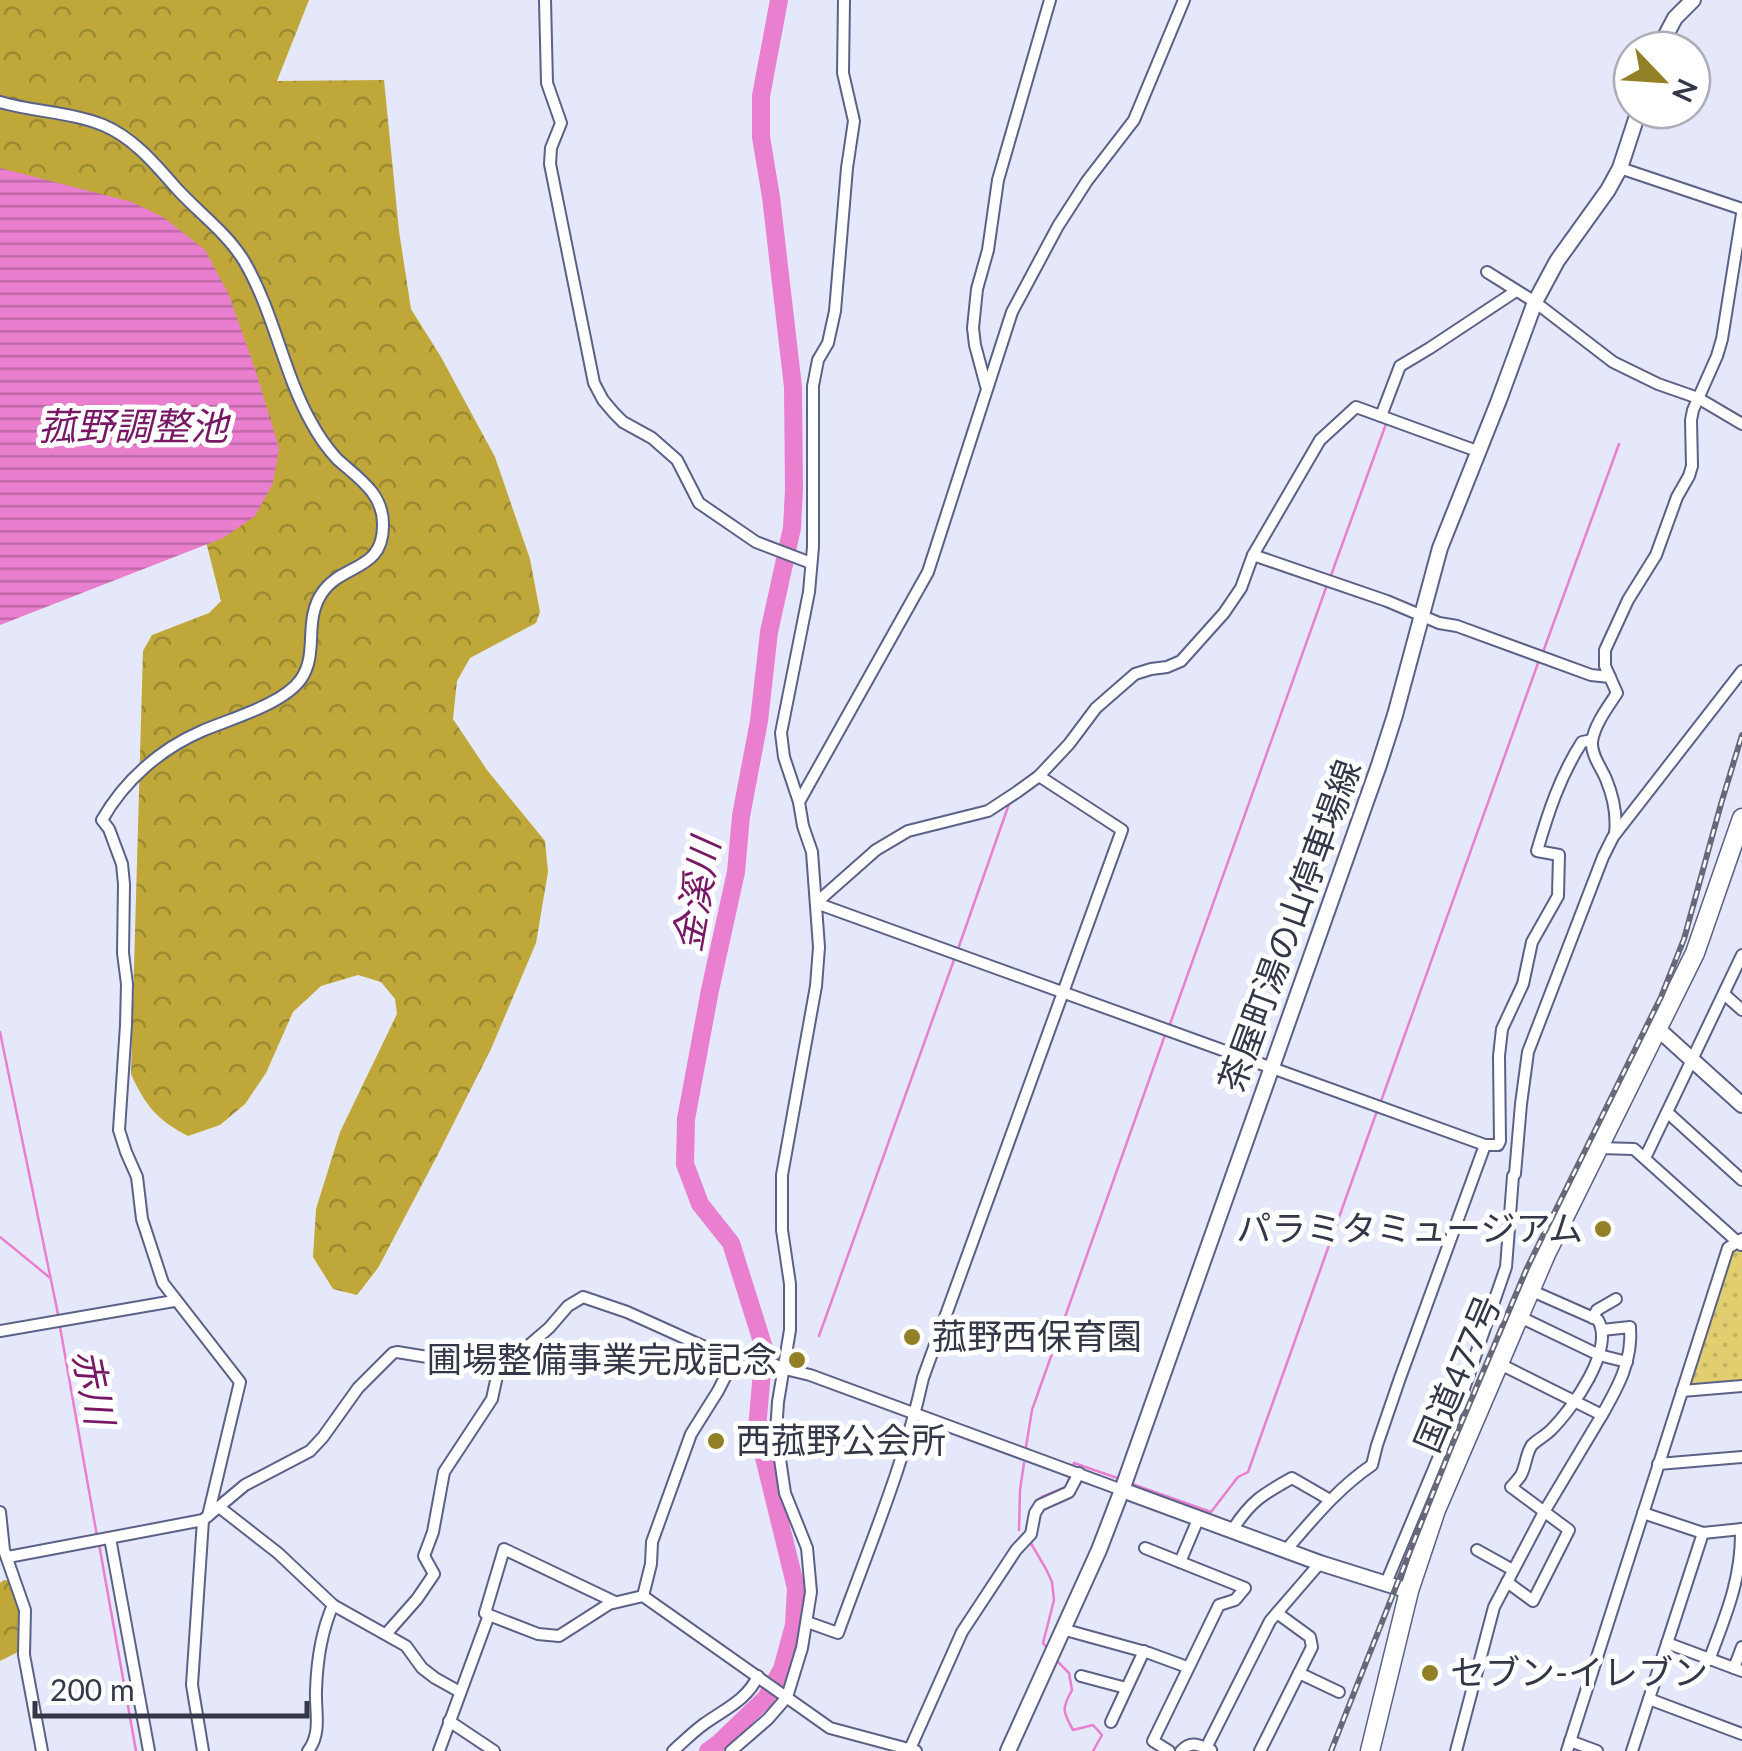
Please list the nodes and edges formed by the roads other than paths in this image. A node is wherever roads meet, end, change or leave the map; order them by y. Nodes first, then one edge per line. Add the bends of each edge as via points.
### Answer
1 (545, 0) edge
2 (844, 0) edge
3 (1050, 0) edge
4 (1184, 0) edge
5 (1693, 0) edge
6 (1669, 30) edge
7 (0, 102) edge
8 (1632, 130) edge
9 (1620, 168) junction
10 (1742, 212) edge
11 (1487, 272) dead end
12 (1516, 292) junction
13 (1535, 302) junction
14 (986, 388) junction
15 (1698, 398) junction
16 (1380, 416) junction
17 (1742, 424) edge
18 (1478, 451) junction
19 (1253, 555) junction
20 (809, 562) junction
21 (1421, 615) junction
22 (1742, 671) edge
23 (1610, 677) junction
24 (1592, 740) junction
25 (1040, 776) junction
26 (799, 802) junction
27 (1742, 818) edge
28 (1615, 834) junction
29 (1738, 851) edge
30 (816, 902) junction
31 (1742, 955) edge
32 (1064, 992) junction
33 (1724, 994) junction
34 (1742, 1010) edge
35 (1658, 1029) junction
36 (1692, 1060) junction
37 (1271, 1066) junction
38 (1742, 1105) edge
39 (1667, 1112) junction
40 (1485, 1145) junction
41 (1599, 1148) junction
42 (1645, 1158) junction
43 (1742, 1180) edge
44 (1741, 1242) edge
45 (1530, 1290) junction
46 (1616, 1299) dead end
47 (174, 1301) junction
48 (1518, 1316) junction
49 (1593, 1318) junction
50 (1602, 1330) junction
51 (0, 1331) edge
52 (740, 1353) junction
53 (1599, 1355) junction
54 (500, 1362) junction
55 (1627, 1362) junction
56 (1498, 1363) junction
57 (781, 1367) junction
58 (1742, 1386) edge
59 (1682, 1391) junction
60 (1576, 1401) junction
61 (915, 1415) junction
62 (1602, 1415) junction
63 (1742, 1457) edge
64 (1658, 1464) junction
65 (1074, 1471) junction
66 (1125, 1484) junction
67 (1330, 1500) junction
68 (219, 1507) junction
69 (0, 1512) edge
70 (1544, 1512) junction
71 (1643, 1514) junction
72 (1198, 1517) junction
73 (205, 1518) junction
74 (1232, 1529) junction
75 (1741, 1529) edge
76 (1703, 1533) junction
77 (107, 1539) junction
78 (1145, 1548) dead end
79 (1286, 1550) junction
80 (1477, 1550) dead end
81 (8, 1557) junction
82 (1180, 1562) junction
83 (1320, 1563) junction
84 (1514, 1570) junction
85 (1507, 1582) junction
86 (1386, 1583) junction
87 (1409, 1591) junction
88 (643, 1596) junction
89 (616, 1602) junction
90 (333, 1605) junction
91 (1277, 1614) junction
92 (489, 1616) junction
93 (807, 1622) junction
94 (1062, 1629) junction
95 (386, 1634) junction
96 (1666, 1644) junction
97 (1742, 1647) edge
98 (1144, 1652) junction
99 (1710, 1660) junction
100 (1187, 1667) junction
101 (1738, 1670) edge
102 (1299, 1672) junction
103 (1080, 1676) dead end
104 (760, 1677) junction
105 (1126, 1688) junction
106 (460, 1692) junction
107 (1339, 1692) dead end
108 (784, 1694) junction
109 (1649, 1699) junction
110 (449, 1721) junction
111 (1111, 1722) dead end
112 (1742, 1734) edge
113 (1569, 1746) edge
114 (1375, 1749) edge
115 (312, 1750) edge
116 (912, 1750) edge
117 (1209, 1750) edge
118 (42, 1751) edge
119 (149, 1751) edge
120 (203, 1751) edge
121 (439, 1751) edge
122 (494, 1751) edge
123 (673, 1751) edge
124 (731, 1751) edge
125 (1008, 1751) edge
126 (1169, 1751) edge
127 (1181, 1751) edge
128 (1260, 1751) edge
129 (1456, 1751) edge
130 (1597, 1751) edge
131 (1632, 1751) edge

1 - 20 street via 547,83 562,123 550,164 594,383 614,414 677,460 699,503 756,542
2 - 20 street via 842,73 854,121 835,311 814,386
3 - 14 street via 998,180 978,289 975,346
4 - 14 street via 1134,120 1033,268
5 - 6 main road
7 - 47 street via 86,119 118,133 224,236 261,294 310,421 382,508 383,536 373,556 328,584 316,603 309,660 295,687 175,744 127,784 102,820 124,884 127,984 119,1130 138,1176 152,1254
8 - 9 main road, 茶屋町湯の山停車場線
9 - 10 street
9 - 13 main road, 茶屋町湯の山停車場線
10 - 15 street via 1722,339
11 - 12 street
12 - 13 street
12 - 16 street via 1400,366
13 - 15 street via 1612,362
13 - 18 main road, 茶屋町湯の山停車場線
14 - 26 street via 928,572
15 - 17 street
15 - 23 street via 1691,420 1692,466 1656,555 1605,650
16 - 18 street
16 - 19 street via 1356,407 1320,440
18 - 21 main road, 茶屋町湯の山停車場線
19 - 21 street
19 - 25 street via 1242,588 1181,661 1136,674 1096,708
20 - 26 street via 781,733
21 - 23 street
21 - 37 main road, 茶屋町湯の山停車場線 via 1396,715
22 - 28 street
23 - 24 street via 1618,693
24 - 28 street via 1614,806
24 - 40 street via 1582,742 1567,768 1537,851 1559,855 1558,896 1532,942 1523,984 1502,1030 1500,1141
25 - 30 street via 988,811 908,831
25 - 32 street via 1122,830
26 - 30 street
27 - 29 highway, 国道477号
28 - 86 street via 1528,1052 1506,1267 1448,1435
29 - 35 highway, 国道477号
30 - 32 street
30 - 57 street via 816,986 781,1190 791,1303
31 - 33 street
32 - 37 street
32 - 61 street
33 - 34 street
33 - 36 street
35 - 36 main road
35 - 41 highway, 国道477号
36 - 38 main road
36 - 39 street
37 - 40 street
37 - 66 main road, 茶屋町湯の山停車場線
39 - 42 street
39 - 43 street
40 - 67 street via 1372,1465
41 - 42 street via 1634,1148
41 - 45 highway, 国道477号
42 - 44 street
44 - 59 street via 1728,1248
45 - 48 highway, 国道477号
45 - 49 street
46 - 49 street
47 - 51 street
47 - 73 street via 240,1382
48 - 53 street
48 - 56 highway, 国道477号
49 - 50 street
50 - 53 street
50 - 55 street via 1630,1326
52 - 54 street via 707,1348 583,1297
52 - 57 street
52 - 88 street via 691,1434 652,1542
53 - 55 street
53 - 60 street
54 - 68 street via 393,1354 310,1450
54 - 95 street via 492,1400 444,1472 424,1556 434,1574
55 - 62 street
56 - 60 street
56 - 87 highway, 国道477号
57 - 61 street
57 - 93 street via 776,1432 784,1492 807,1548
58 - 59 street
59 - 64 street
60 - 62 street
60 - 70 street via 1532,1446 1512,1487
61 - 65 street
61 - 93 street via 838,1633
62 - 70 street
63 - 64 street
64 - 71 street
65 - 66 street
65 - 116 street via 1069,1492 1040,1505 1027,1539 962,1632
66 - 72 main road
66 - 94 main road, 茶屋町湯の山停車場線
67 - 74 street via 1292,1478 1256,1499
67 - 79 street
68 - 73 street
68 - 90 street
69 - 81 street
70 - 84 street
70 - 85 street via 1570,1530 1532,1601
71 - 76 street
71 - 113 street
72 - 74 main road
72 - 82 street
73 - 77 street
73 - 120 street via 192,1684
74 - 79 main road
75 - 76 street
75 - 99 street via 1739,1580
76 - 96 street
77 - 81 street
77 - 119 street
78 - 82 street
79 - 83 main road
80 - 84 street
81 - 118 street via 25,1610 24,1655
82 - 100 street via 1244,1588 1219,1605
83 - 86 main road
83 - 91 street
84 - 85 street
85 - 129 street via 1490,1616
86 - 87 main road
87 - 114 highway, 国道477号
88 - 89 street
88 - 104 street
89 - 92 street via 559,1636
89 - 92 street via 504,1548
90 - 95 street
90 - 115 street via 320,1637
91 - 102 street via 1310,1636
91 - 117 street
92 - 106 street
93 - 108 street
94 - 98 street
94 - 125 main road, 茶屋町湯の山停車場線
95 - 106 street
96 - 99 street
96 - 109 street
97 - 101 street
98 - 100 street
98 - 105 street
99 - 101 street
100 - 126 street via 1152,1740
102 - 107 street
102 - 128 street
103 - 105 street
104 - 108 street
104 - 123 street
105 - 111 street
106 - 110 street
108 - 116 street via 830,1728
108 - 124 street via 768,1719
109 - 112 street
109 - 131 street
110 - 121 street
110 - 122 street
113 - 130 street
117 - 127 street via 1196,1743

